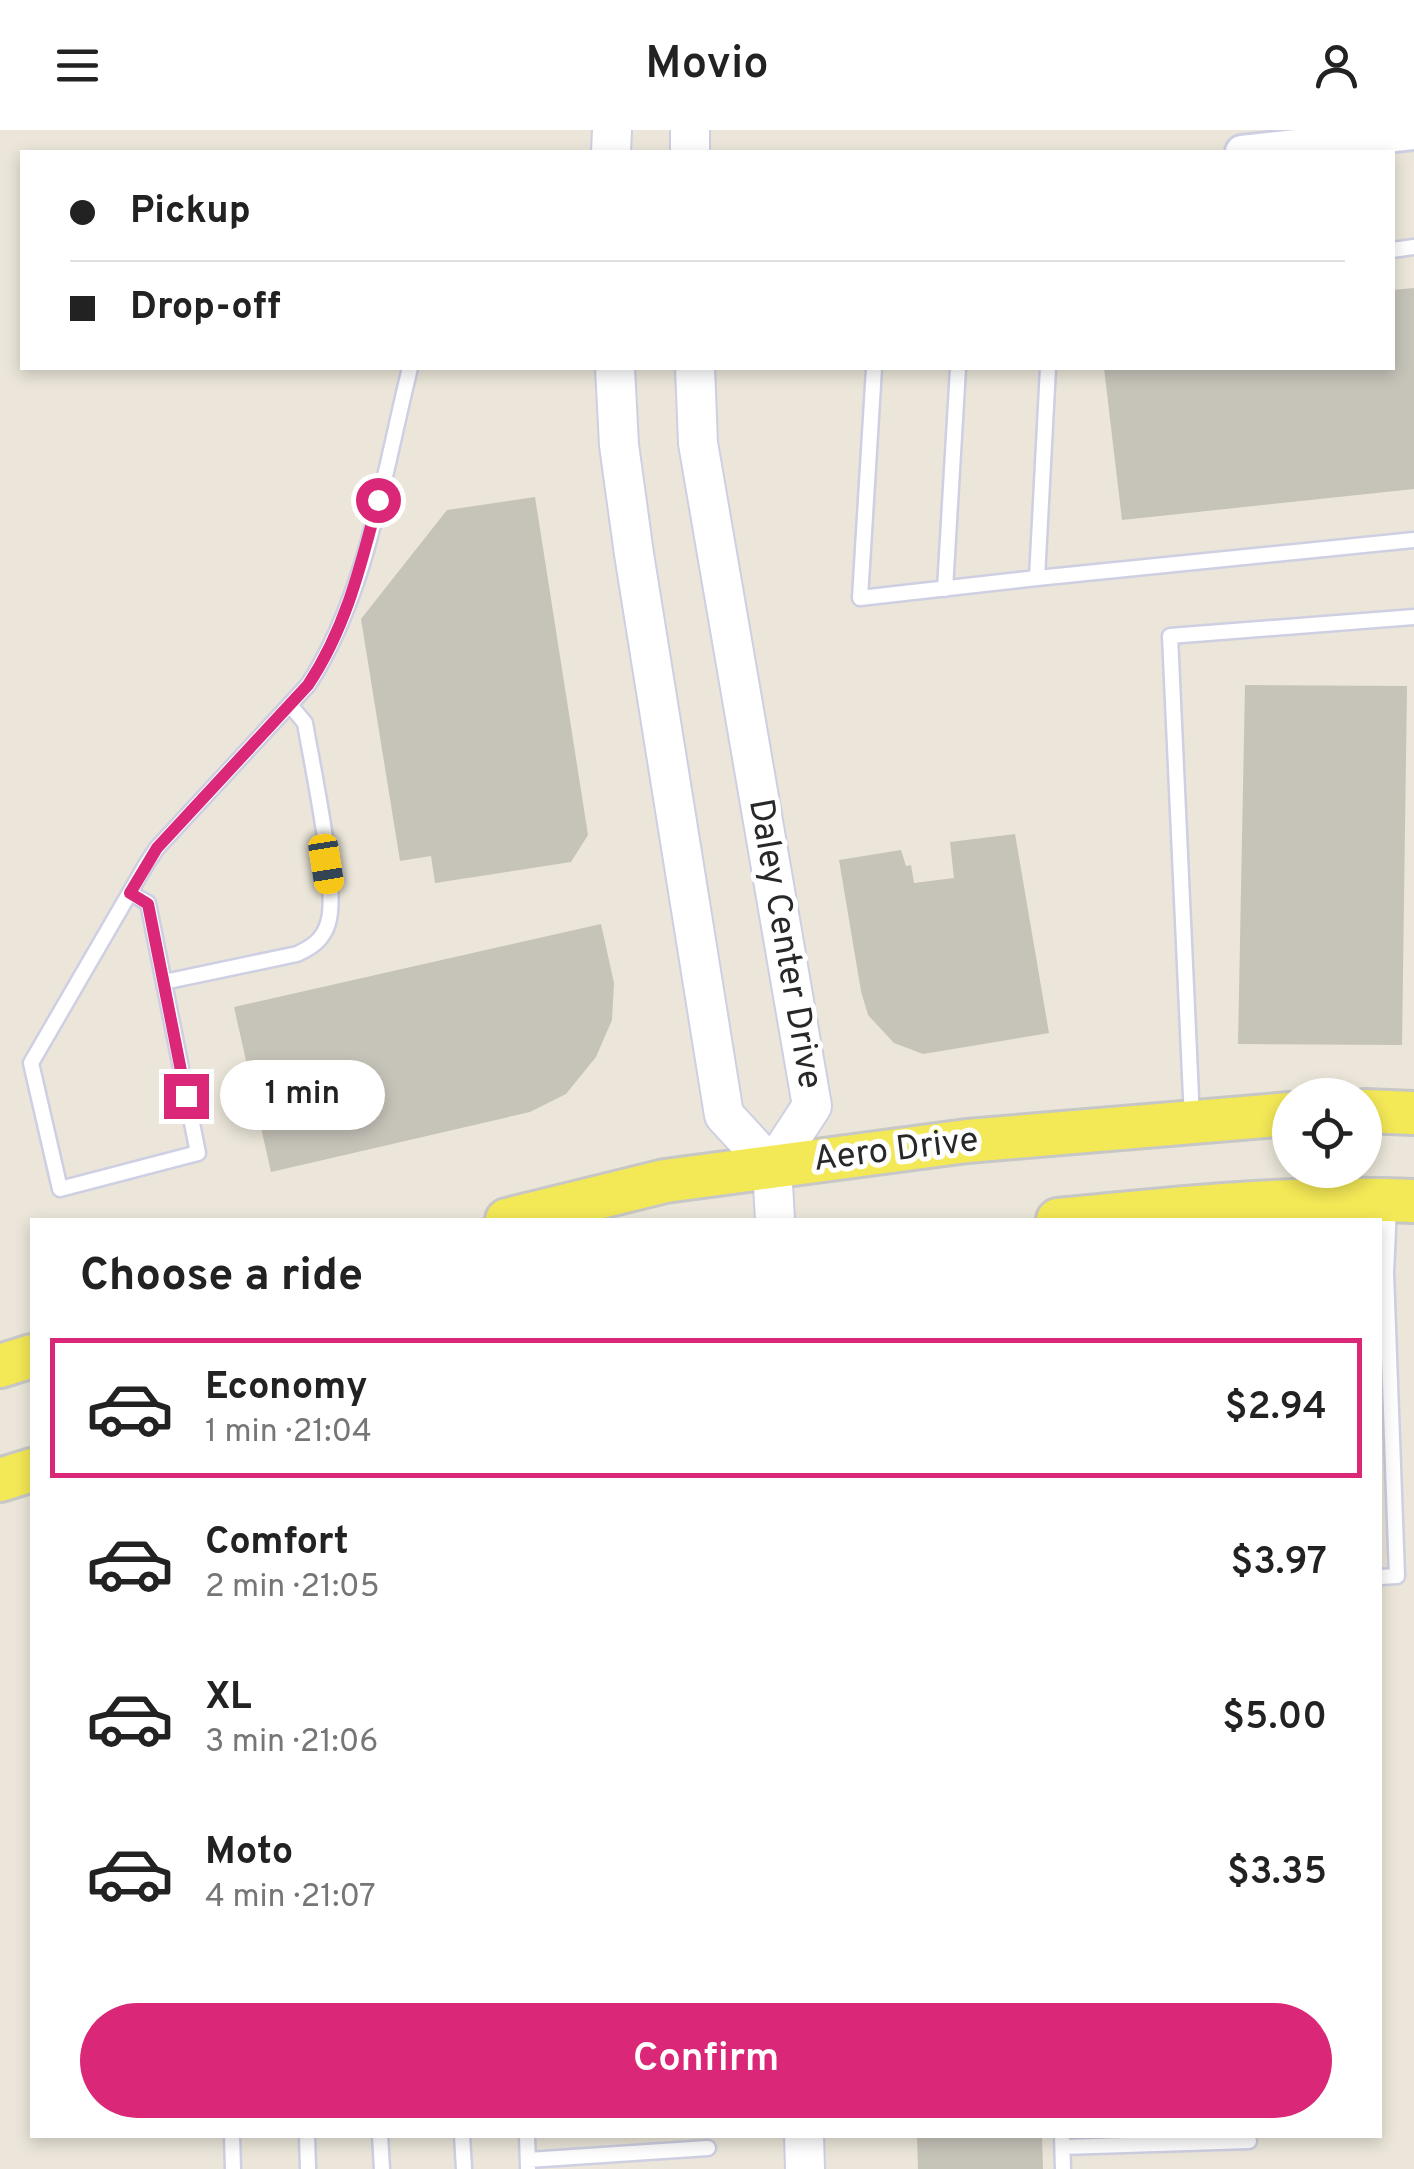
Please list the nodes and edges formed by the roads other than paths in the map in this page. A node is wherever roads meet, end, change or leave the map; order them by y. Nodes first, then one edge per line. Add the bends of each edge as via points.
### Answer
1 (1414, 133) edge
2 (1363, 140) edge
3 (1262, 150) edge
4 (410, 370) edge
5 (615, 370) edge
6 (695, 370) edge
7 (874, 370) edge
8 (958, 370) edge
9 (1048, 370) edge
10 (1414, 540) edge
11 (1036, 578) junction
12 (945, 589) junction
13 (1414, 617) edge
14 (290, 704) junction
15 (130, 893) junction
16 (164, 982) junction
17 (1382, 1112) edge
18 (1414, 1113) edge
19 (1272, 1115) edge
20 (1192, 1120) junction
21 (772, 1167) junction
22 (1402, 1201) edge
23 (1136, 1216) edge
24 (515, 1218) edge
25 (774, 1218) edge
26 (1096, 1218) edge
27 (1384, 1314) edge
28 (30, 1357) edge
29 (0, 1366) edge
30 (30, 1471) edge
31 (0, 1480) edge
32 (1382, 1577) edge
33 (232, 2138) edge
34 (307, 2138) edge
35 (380, 2138) edge
36 (462, 2138) edge
37 (527, 2138) edge
38 (804, 2138) edge
39 (1062, 2141) edge
40 (1248, 2141) dead end
41 (708, 2148) dead end
42 (528, 2164) edge
43 (234, 2169) edge
44 (308, 2169) edge
45 (382, 2169) edge
46 (464, 2169) edge
47 (805, 2169) edge
48 (1063, 2169) edge

1 - 2 street
2 - 3 street
4 - 14 lane via 338,636
5 - 21 main road via 634,554 724,1116
6 - 21 main road, Daley Center Drive via 698,443 812,1106
7 - 12 lane via 860,598
8 - 12 lane
9 - 11 lane
10 - 11 lane
11 - 12 lane
13 - 20 lane via 1170,636
14 - 15 lane via 157,848
14 - 16 lane via 305,724 329,879 324,934 297,954
15 - 16 lane via 148,904
15 - 16 lane via 31,1063 60,1189 198,1153
17 - 18 main road
19 - 20 main road, Aero Drive
20 - 21 main road, Aero Drive
21 - 24 main road, Aero Drive via 665,1181
21 - 25 main road
22 - 23 main road via 1357,1198
22 - 27 lane
23 - 26 main road
27 - 32 lane via 1397,1576
28 - 29 main road
30 - 31 main road
33 - 43 lane
34 - 44 lane
35 - 45 lane
36 - 46 lane
37 - 42 lane
38 - 47 main road
39 - 40 lane
39 - 48 lane
41 - 42 lane

